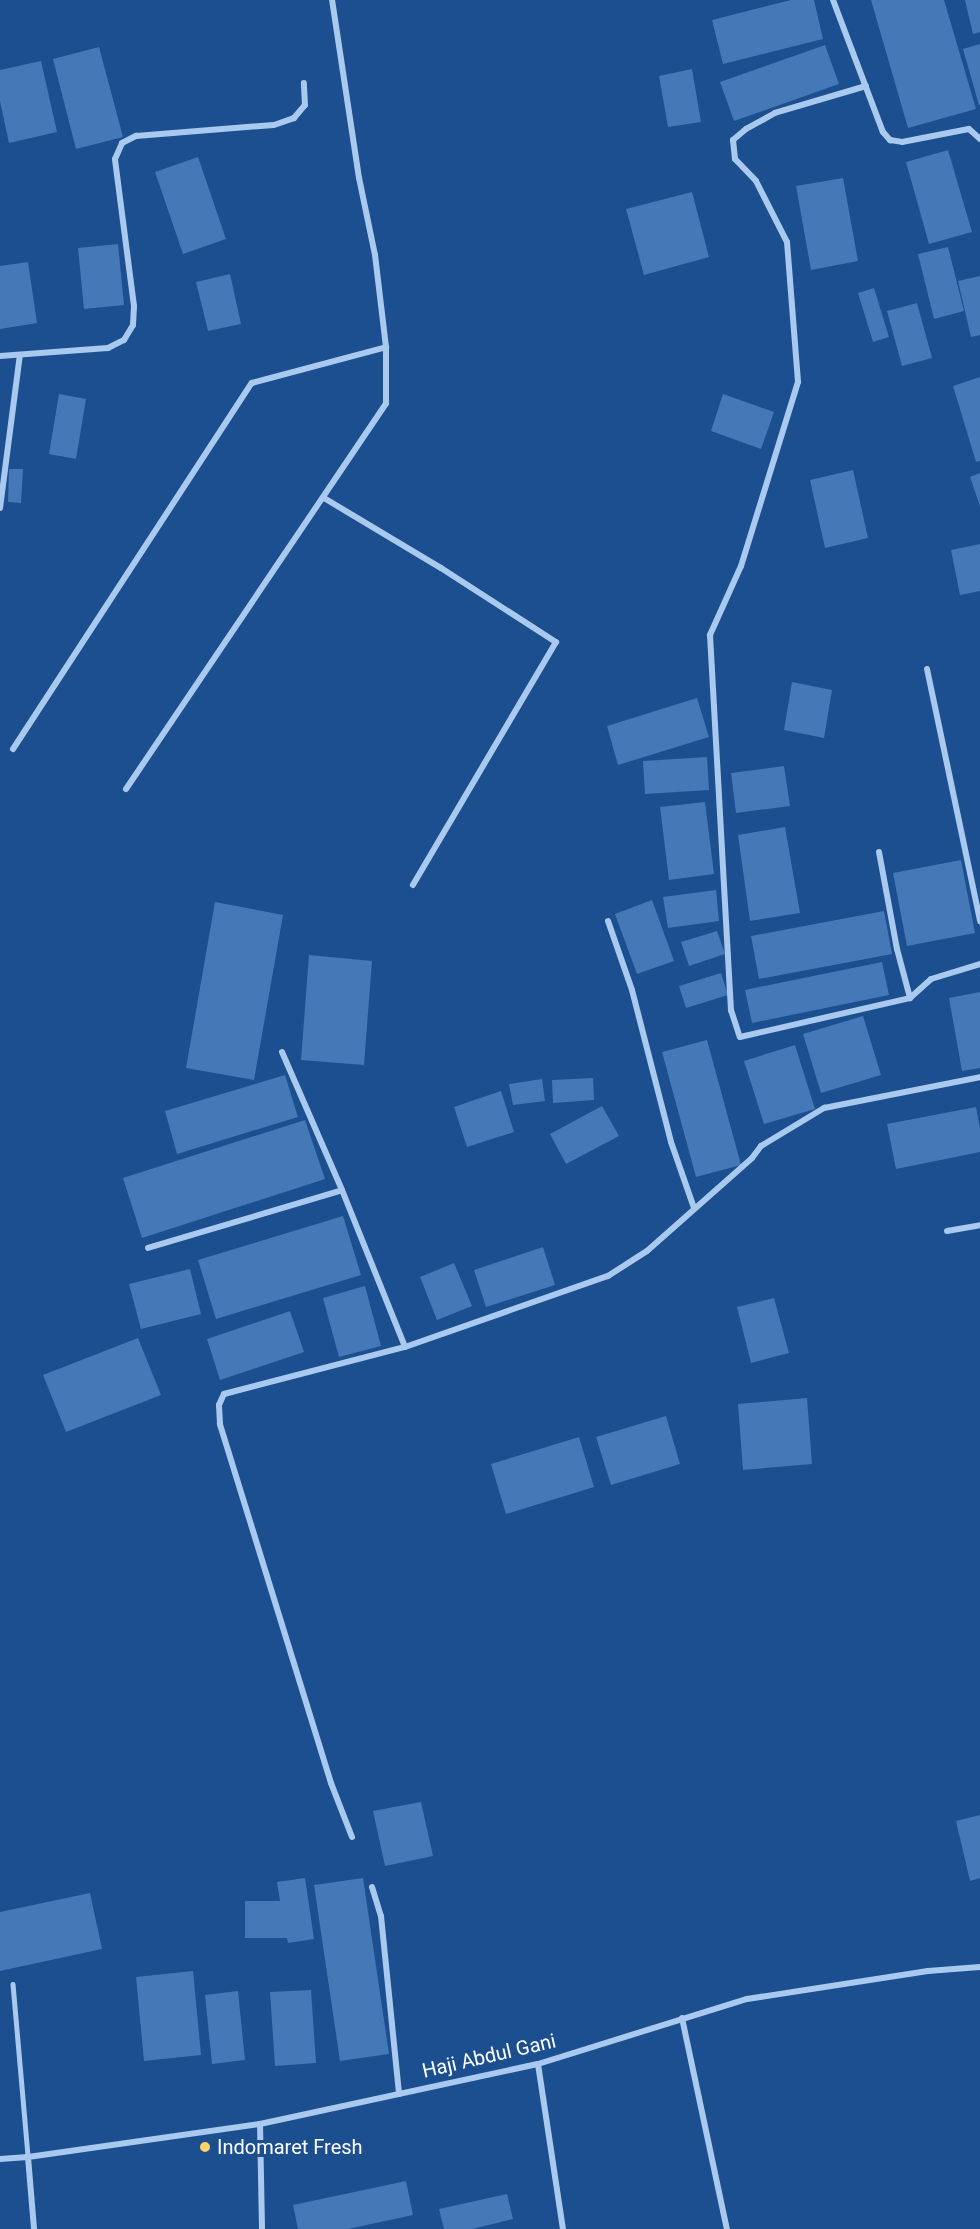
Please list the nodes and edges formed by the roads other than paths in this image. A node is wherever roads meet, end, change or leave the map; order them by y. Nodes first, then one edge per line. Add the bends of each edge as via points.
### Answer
1 (332, 0) edge
2 (833, 0) edge
3 (304, 83) dead end
4 (866, 86) junction
5 (980, 139) edge
6 (386, 347) junction
7 (20, 355) junction
8 (0, 356) edge
9 (324, 498) junction
10 (0, 508) edge
11 (927, 669) dead end
12 (13, 749) dead end
13 (126, 789) dead end
14 (879, 852) dead end
15 (413, 885) dead end
16 (608, 921) dead end
17 (980, 921) edge
18 (980, 964) edge
19 (910, 998) junction
20 (282, 1052) dead end
21 (980, 1077) edge
22 (342, 1190) junction
23 (694, 1208) junction
24 (980, 1225) edge
25 (947, 1232) dead end
26 (148, 1248) dead end
27 (405, 1347) junction
28 (352, 1837) dead end
29 (372, 1887) dead end
30 (980, 1967) edge
31 (13, 1984) dead end
32 (682, 2018) junction
33 (538, 2064) junction
34 (399, 2094) junction
35 (260, 2124) junction
36 (28, 2157) junction
37 (0, 2159) edge
38 (34, 2229) edge
39 (262, 2229) edge
40 (564, 2229) edge
41 (727, 2229) edge

1 - 6 street via 358,178 375,255
2 - 4 street
3 - 7 street via 305,105 294,118 274,125 136,136 122,143 115,159 134,306 133,325 124,340 108,348
4 - 5 street via 883,132 890,140 902,142 969,129
4 - 19 street via 775,113 733,140 735,159 756,182 787,242 798,382 741,566 710,635 731,1010 740,1037
6 - 9 street via 386,403
6 - 12 street via 252,383
7 - 8 street
7 - 10 street
9 - 13 street
9 - 15 street via 556,642
11 - 17 street
14 - 19 street
16 - 23 street via 632,990 671,1142
18 - 19 street via 931,979
20 - 22 street
21 - 23 street via 824,1108 761,1146
22 - 26 street
22 - 27 street
23 - 27 street via 647,1251 608,1276
24 - 25 street
27 - 28 street via 224,1394 219,1405 220,1424
29 - 34 street via 381,1916
30 - 32 street, Haji Abdul Gani via 928,1971 747,1999
31 - 36 lane
32 - 33 street, Haji Abdul Gani
32 - 41 street
33 - 34 street, Haji Abdul Gani
33 - 40 street
34 - 35 street, Haji Abdul Gani
35 - 36 street, Haji Abdul Gani
35 - 39 street
36 - 37 street, Haji Abdul Gani
36 - 38 street

